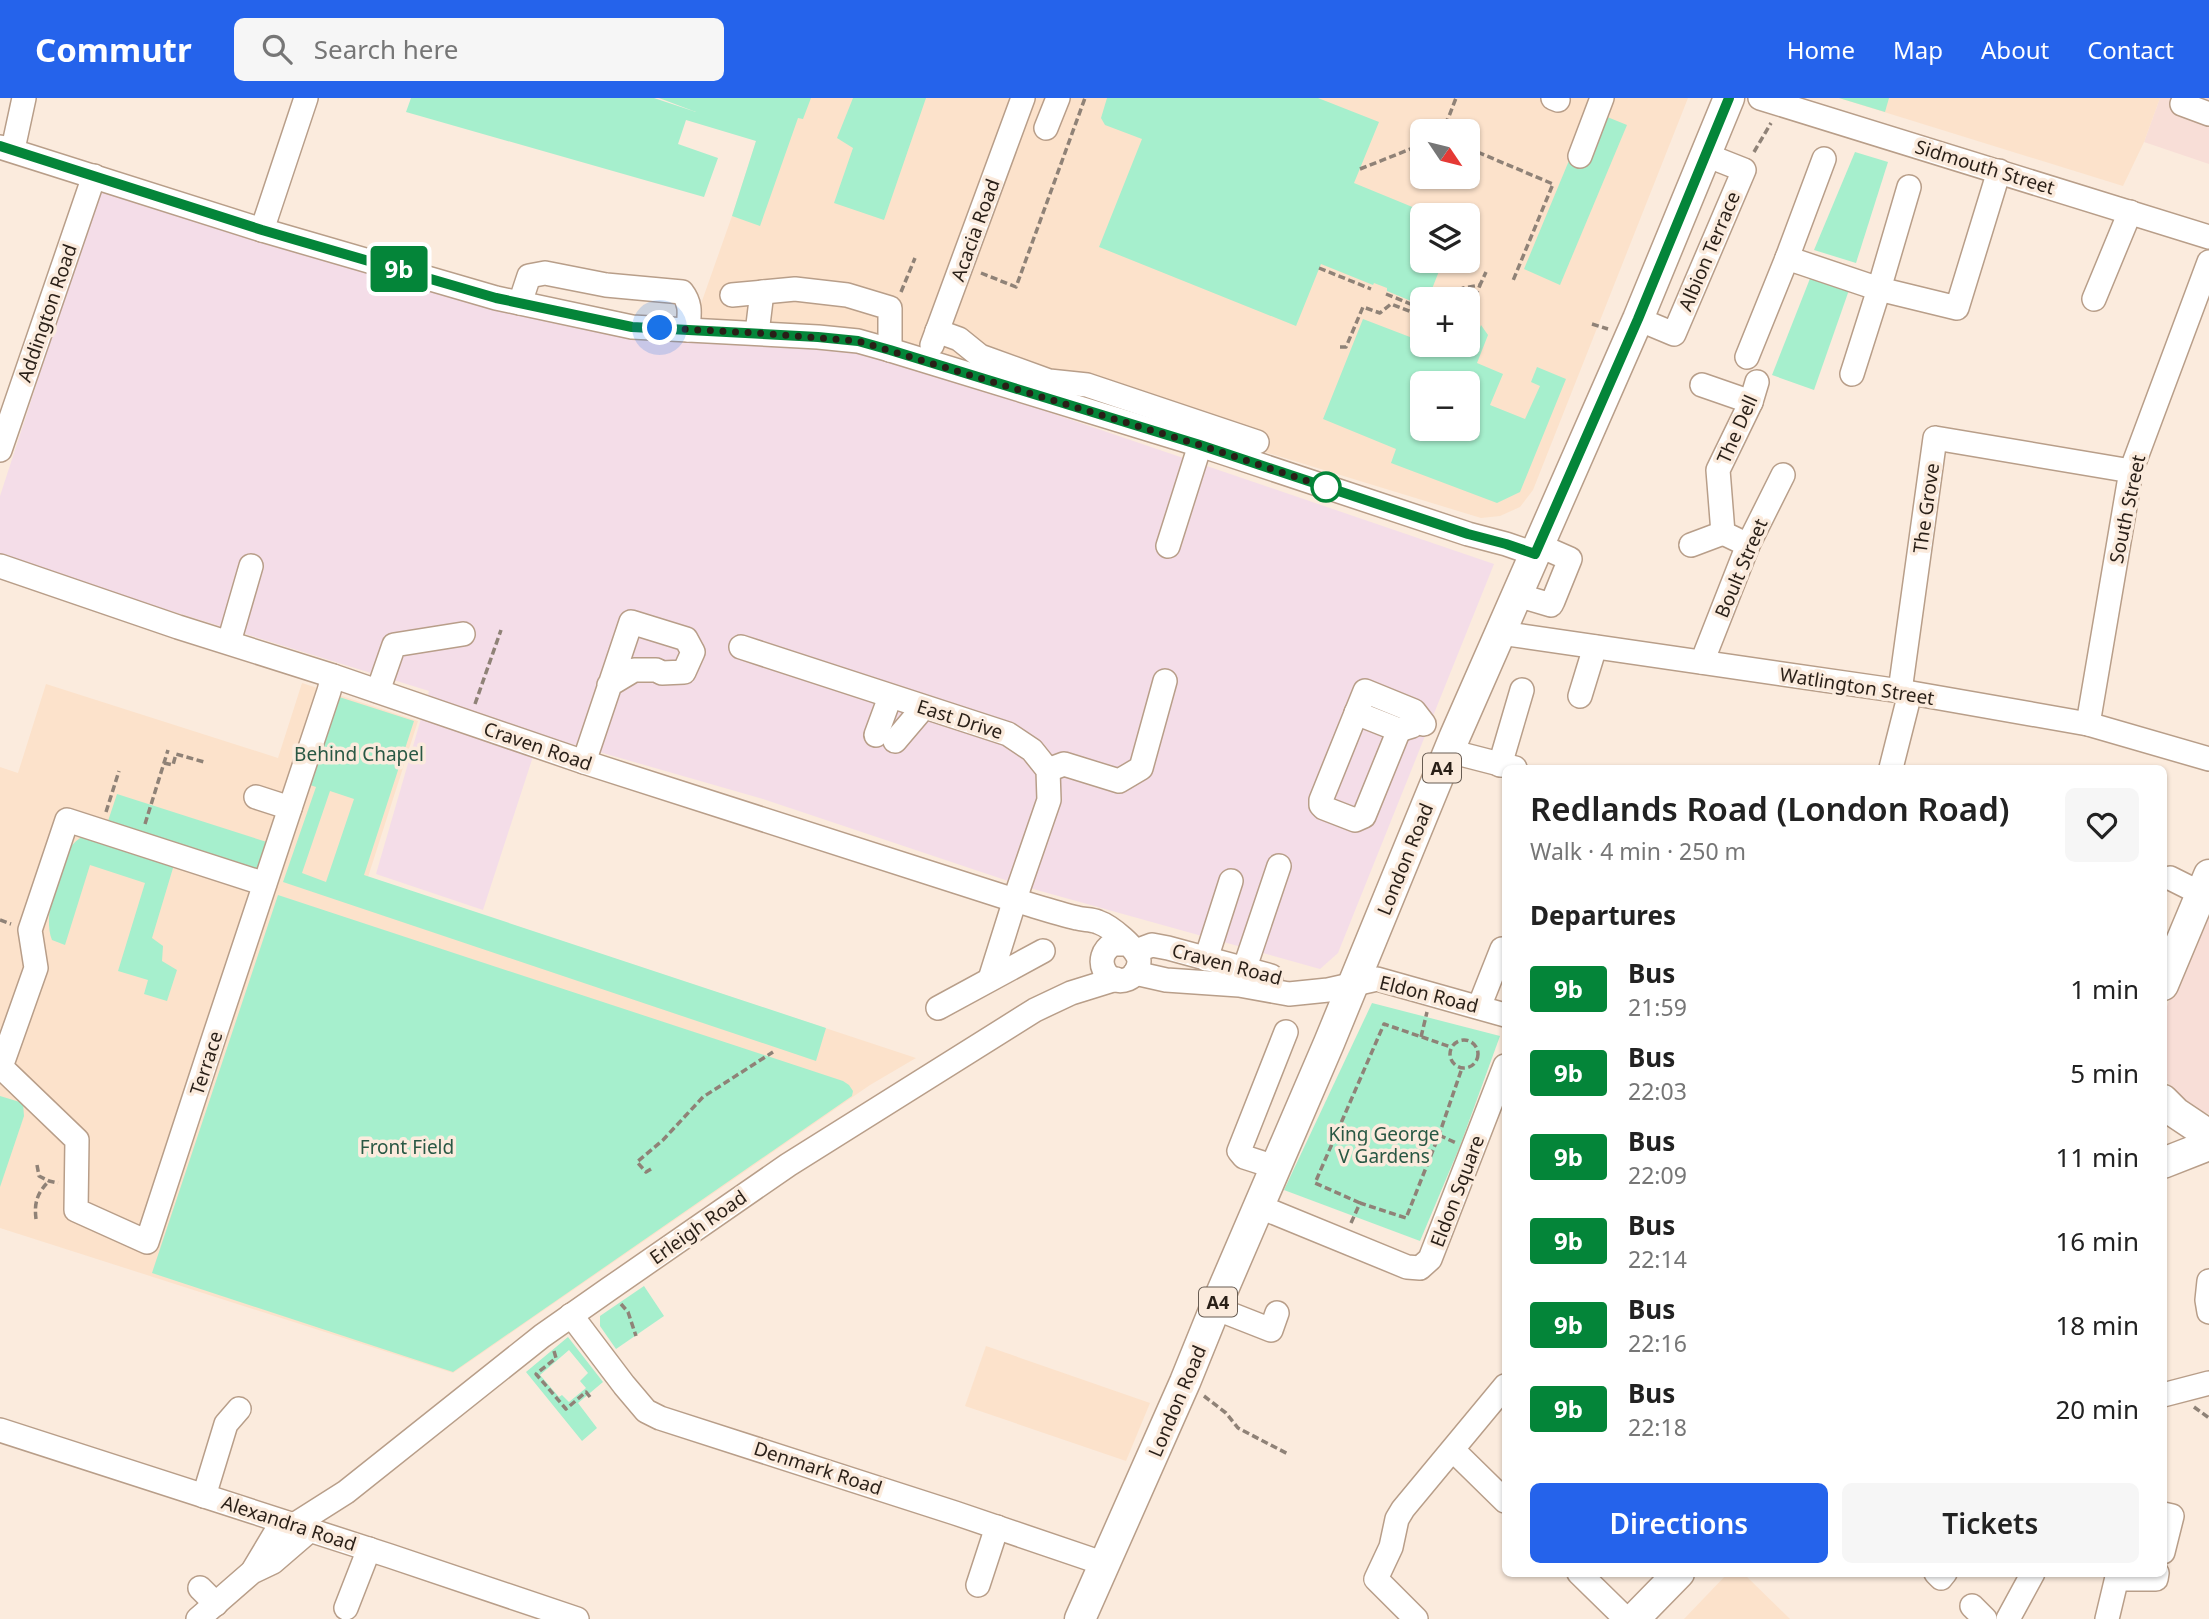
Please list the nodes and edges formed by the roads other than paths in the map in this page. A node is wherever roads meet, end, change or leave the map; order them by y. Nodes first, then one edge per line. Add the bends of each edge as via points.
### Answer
1 (24, 98) edge
2 (306, 98) edge
3 (1023, 98) edge
4 (1058, 98) edge
5 (1602, 98) edge
6 (1729, 98) edge
7 (2182, 104) dead end
8 (1767, 106) edge
9 (2209, 114) edge
10 (1046, 128) dead end
11 (7, 148) edge
12 (1706, 155) junction
13 (1580, 156) dead end
14 (1824, 159) dead end
15 (1999, 172) junction
16 (94, 176) junction
17 (1909, 187) dead end
18 (2130, 212) junction
19 (262, 230) junction
20 (2209, 237) edge
21 (1787, 258) junction
22 (2209, 262) edge
23 (1879, 289) junction
24 (762, 292) junction
25 (732, 295) dead end
26 (2094, 299) dead end
27 (520, 303) junction
28 (1638, 319) junction
29 (688, 330) junction
30 (937, 331) junction
31 (757, 333) junction
32 (890, 350) junction
33 (1747, 357) dead end
34 (926, 361) junction
35 (1852, 374) dead end
36 (1703, 385) dead end
37 (1257, 442) dead end
38 (1200, 445) junction
39 (0, 450) edge
40 (2131, 471) junction
41 (1783, 475) dead end
42 (1723, 533) junction
43 (1691, 545) dead end
44 (1748, 545) junction
45 (1168, 546) dead end
46 (1536, 550) junction
47 (0, 566) edge
48 (251, 566) dead end
49 (1501, 633) junction
50 (463, 634) dead end
51 (229, 642) junction
52 (740, 647) dead end
53 (1595, 647) junction
54 (1702, 662) junction
55 (333, 676) junction
56 (1165, 681) dead end
57 (609, 685) dead end
58 (1522, 690) dead end
59 (378, 691) junction
60 (1905, 692) junction
61 (1580, 696) dead end
62 (890, 697) junction
63 (923, 708) junction
64 (1356, 713) junction
65 (1424, 724) junction
66 (2088, 724) junction
67 (1399, 730) junction
68 (1452, 744) junction
69 (2209, 760) edge
70 (584, 762) junction
71 (1504, 765) edge
72 (1507, 765) edge
73 (1892, 765) edge
74 (1048, 771) junction
75 (256, 797) dead end
76 (290, 808) junction
77 (1279, 866) dead end
78 (2169, 878) dead end
79 (1231, 881) dead end
80 (265, 884) junction
81 (2206, 885) edge
82 (1014, 900) junction
83 (1502, 949) edge
84 (1043, 951) dead end
85 (1206, 959) junction
86 (1120, 961) junction
87 (2167, 970) edge
88 (1241, 977) junction
89 (990, 979) junction
90 (1353, 983) junction
91 (1479, 1007) junction
92 (938, 1008) dead end
93 (1502, 1014) edge
94 (1286, 1032) dead end
95 (1502, 1074) edge
96 (2167, 1104) edge
97 (2209, 1135) edge
98 (2209, 1145) edge
99 (2167, 1161) edge
100 (1275, 1167) junction
101 (1258, 1206) junction
102 (2209, 1281) edge
103 (1215, 1308) junction
104 (2209, 1312) edge
105 (1277, 1313) dead end
106 (571, 1315) junction
107 (2209, 1383) edge
108 (1502, 1390) edge
109 (2167, 1394) edge
110 (239, 1409) dead end
111 (0, 1430) edge
112 (1453, 1450) junction
113 (345, 1492) junction
114 (204, 1496) junction
115 (1502, 1498) edge
116 (2167, 1515) edge
117 (997, 1527) junction
118 (304, 1529) junction
119 (2167, 1536) edge
120 (369, 1549) junction
121 (1105, 1564) junction
122 (1583, 1577) edge
123 (1675, 1577) edge
124 (2031, 1577) edge
125 (2118, 1577) edge
126 (2131, 1577) edge
127 (2156, 1577) edge
128 (978, 1585) dead end
129 (205, 1604) edge
130 (346, 1608) dead end
131 (577, 1619) edge
132 (1080, 1619) edge
133 (1416, 1619) edge
134 (1626, 1619) edge
135 (1634, 1619) edge
136 (2008, 1619) edge
137 (2108, 1619) edge

1 - 11 street
2 - 19 street
3 - 30 street, Acacia Road
4 - 10 street
5 - 13 street
6 - 12 main road, London Road / A4
7 - 9 street
8 - 15 street, Sidmouth Street
11 - 16 street
12 - 28 main road, London Road / A4
12 - 28 street, Albion Terrace via 1744,170 1674,334
14 - 21 street
15 - 18 street, Sidmouth Street
15 - 23 street via 1957,308
16 - 19 street
16 - 39 street, Addington Road
17 - 23 street
18 - 20 street, Sidmouth Street
18 - 26 street
19 - 27 street
21 - 23 street
21 - 33 street
22 - 40 street, South Street
23 - 35 street
24 - 25 street
24 - 31 street
24 - 32 street via 795,289 847,295 890,308
27 - 29 street via 632,327
27 - 29 street via 529,276 545,273 606,285 682,292 690,307
28 - 46 main road, London Road / A4
29 - 31 street
30 - 34 street, Acacia Road
30 - 37 street via 959,339 979,356 1049,381 1087,385
31 - 32 street via 858,341
32 - 34 street
34 - 38 street
36 - 42 street, The Dell via 1754,392 1718,470
38 - 45 street
38 - 46 street via 1468,534
40 - 60 street, The Grove via 1935,438
40 - 66 street, South Street
41 - 44 street, Boult Street
42 - 43 street
42 - 44 street
44 - 54 street, Boult Street
46 - 49 main road, London Road / A4
47 - 51 street, Craven Road
48 - 51 street
49 - 53 street, Watlington Street
49 - 68 main road, London Road / A4
50 - 59 street via 394,645
51 - 55 street, Craven Road
52 - 62 street, East Drive
53 - 54 street, Watlington Street
53 - 61 street
54 - 60 street, Watlington Street
55 - 59 street, Craven Road
55 - 76 street, Terrace
56 - 74 street via 1141,768 1119,780 1064,764
57 - 70 street
58 - 72 street
59 - 70 street, Craven Road
60 - 66 street, Watlington Street
60 - 73 street
62 - 63 street, East Drive
62 - 63 street via 886,738
63 - 74 street, East Drive via 1008,734 1032,750
64 - 65 street via 1365,691 1414,711
64 - 67 street
64 - 67 street via 1321,800 1324,808 1355,820 1364,816
65 - 67 street
65 - 68 street
66 - 69 street, Watlington Street
68 - 71 street
68 - 90 main road, London Road / A4
70 - 82 street, Craven Road
74 - 82 street via 1049,800
75 - 76 street
76 - 80 street, Terrace
77 - 88 street
78 - 81 street
79 - 85 street
80 - 80 street, Terrace via 147,1242 76,1210 77,1140 1,1067 36,968 30,930 66,820
81 - 87 main road
82 - 86 street, Craven Road via 1113,929
82 - 89 street
83 - 91 street
84 - 89 street
85 - 86 street, Craven Road via 1152,945
85 - 88 street, Craven Road
86 - 88 street, Craven Road via 1166,980
86 - 106 street, Erleigh Road via 810,1150
88 - 90 street, Craven Road via 1289,994
89 - 92 street
90 - 91 street, Eldon Road via 1377,979
90 - 100 main road, London Road / A4
91 - 93 street, Eldon Road
94 - 100 street via 1240,1151 1244,1157
95 - 101 street, Eldon Square via 1430,1259 1420,1268 1407,1267
96 - 97 main road
98 - 99 main road
100 - 101 main road, London Road / A4
101 - 103 main road, London Road / A4
102 - 104 street
103 - 105 street via 1270,1330
103 - 121 main road, London Road / A4
106 - 113 street, Erleigh Road
106 - 117 street, Denmark Road via 646,1411 660,1418
107 - 109 street
108 - 112 street
110 - 114 street via 226,1424
111 - 114 street, Alexandra Road
112 - 115 street
112 - 133 street via 1397,1519 1391,1548 1376,1578
113 - 118 street
113 - 118 street, Erleigh Road
114 - 118 street, Alexandra Road
116 - 119 street via 2172,1517
117 - 121 street, Denmark Road
117 - 128 street
118 - 120 street, Alexandra Road
118 - 129 street, Erleigh Road via 273,1562
120 - 130 street
120 - 131 street, Alexandra Road
121 - 132 main road, London Road / A4
122 - 134 street
123 - 135 main road
124 - 136 street
125 - 137 street
126 - 127 street

